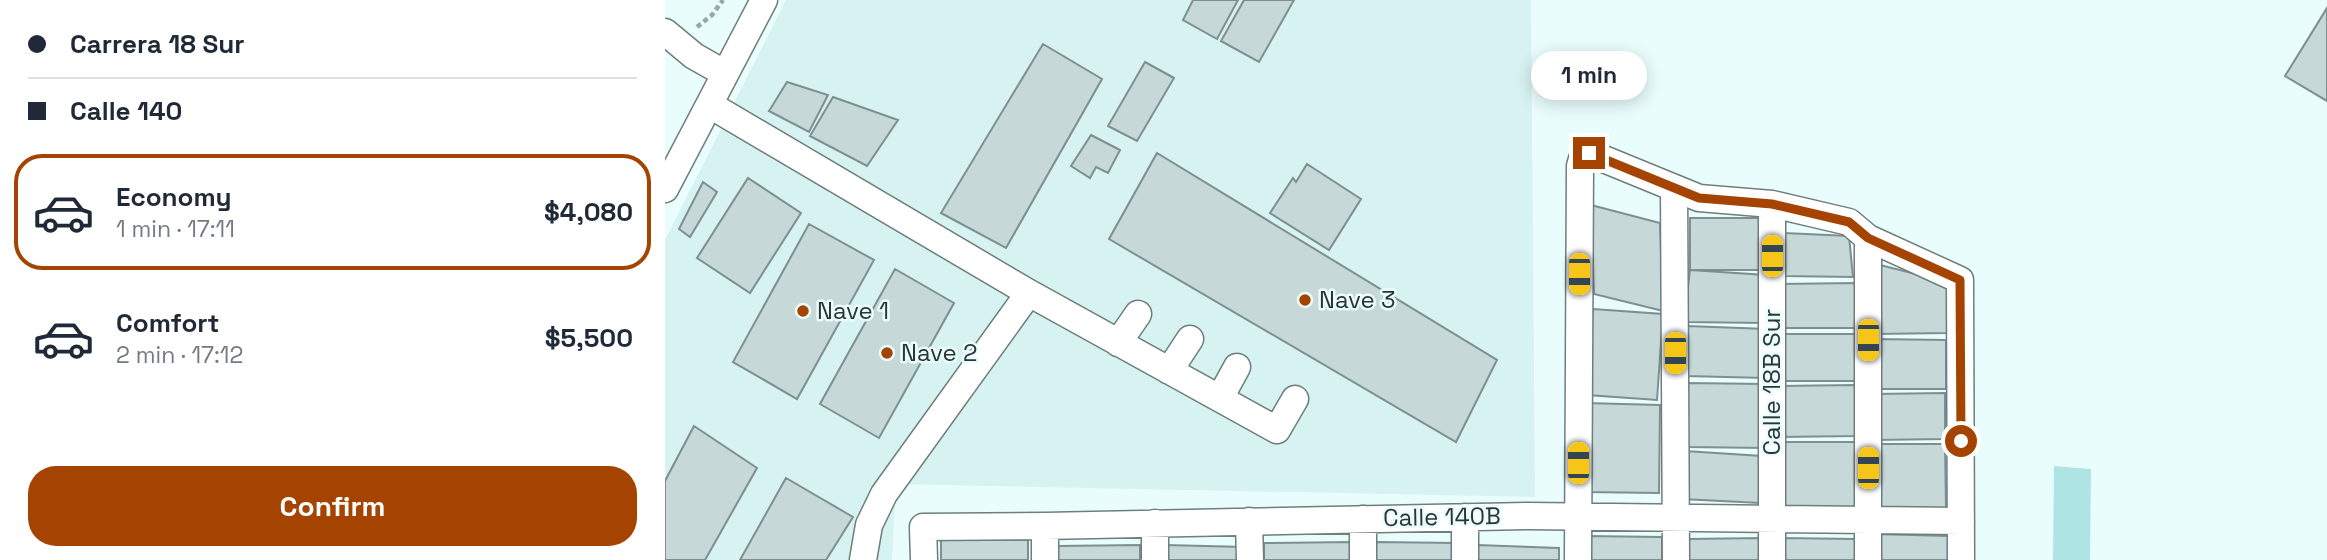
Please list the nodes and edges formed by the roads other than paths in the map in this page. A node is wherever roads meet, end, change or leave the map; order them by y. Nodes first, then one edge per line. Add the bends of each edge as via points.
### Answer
1 (764, 0) edge
2 (671, 37) edge
3 (724, 74) junction
4 (710, 105) junction
5 (665, 189) edge
6 (1674, 189) junction
7 (1772, 204) junction
8 (1868, 238) junction
9 (1029, 293) junction
10 (1138, 313) dead end
11 (1190, 339) dead end
12 (1118, 343) junction
13 (1237, 367) dead end
14 (1169, 371) junction
15 (1220, 398) junction
16 (1295, 398) dead end
17 (1465, 517) junction
18 (1578, 517) junction
19 (1676, 517) junction
20 (1772, 518) junction
21 (1363, 519) junction
22 (1868, 519) junction
23 (1249, 521) junction
24 (1961, 521) junction
25 (1156, 523) junction
26 (1045, 526) junction
27 (863, 560) edge
28 (924, 560) edge
29 (1045, 560) edge
30 (1155, 560) edge
31 (1250, 560) edge
32 (1363, 560) edge
33 (1465, 560) edge
34 (1578, 560) edge
35 (1676, 560) edge
36 (1772, 560) edge
37 (1868, 560) edge
38 (1961, 560) edge

1 - 3 street
2 - 3 street
3 - 4 street
4 - 5 street
4 - 9 street
6 - 7 street via 1699,198
6 - 18 street via 1594,154 1585,156 1580,166
6 - 19 street
7 - 8 street via 1849,222
7 - 20 street, Calle 18B Sur
8 - 22 street
8 - 24 street via 1960,280
9 - 12 street
9 - 27 street via 884,495 869,525
10 - 12 street
11 - 14 street
12 - 14 street
13 - 15 street
14 - 15 street
15 - 16 street via 1277,430
17 - 18 street, Calle 140B
17 - 21 street, Calle 140B
17 - 33 street
18 - 19 street, Calle 140B
18 - 34 street
19 - 20 street, Calle 140B
19 - 35 street
20 - 22 street, Calle 140B
20 - 36 street, Calle 18B Sur
21 - 23 street, Calle 140B
21 - 32 street
22 - 24 street, Calle 140B
22 - 37 street
23 - 25 street, Calle 140B
23 - 31 street
24 - 38 street
25 - 26 street, Calle 140B
25 - 30 street
26 - 28 street, Calle 140B via 923,527
26 - 29 street

